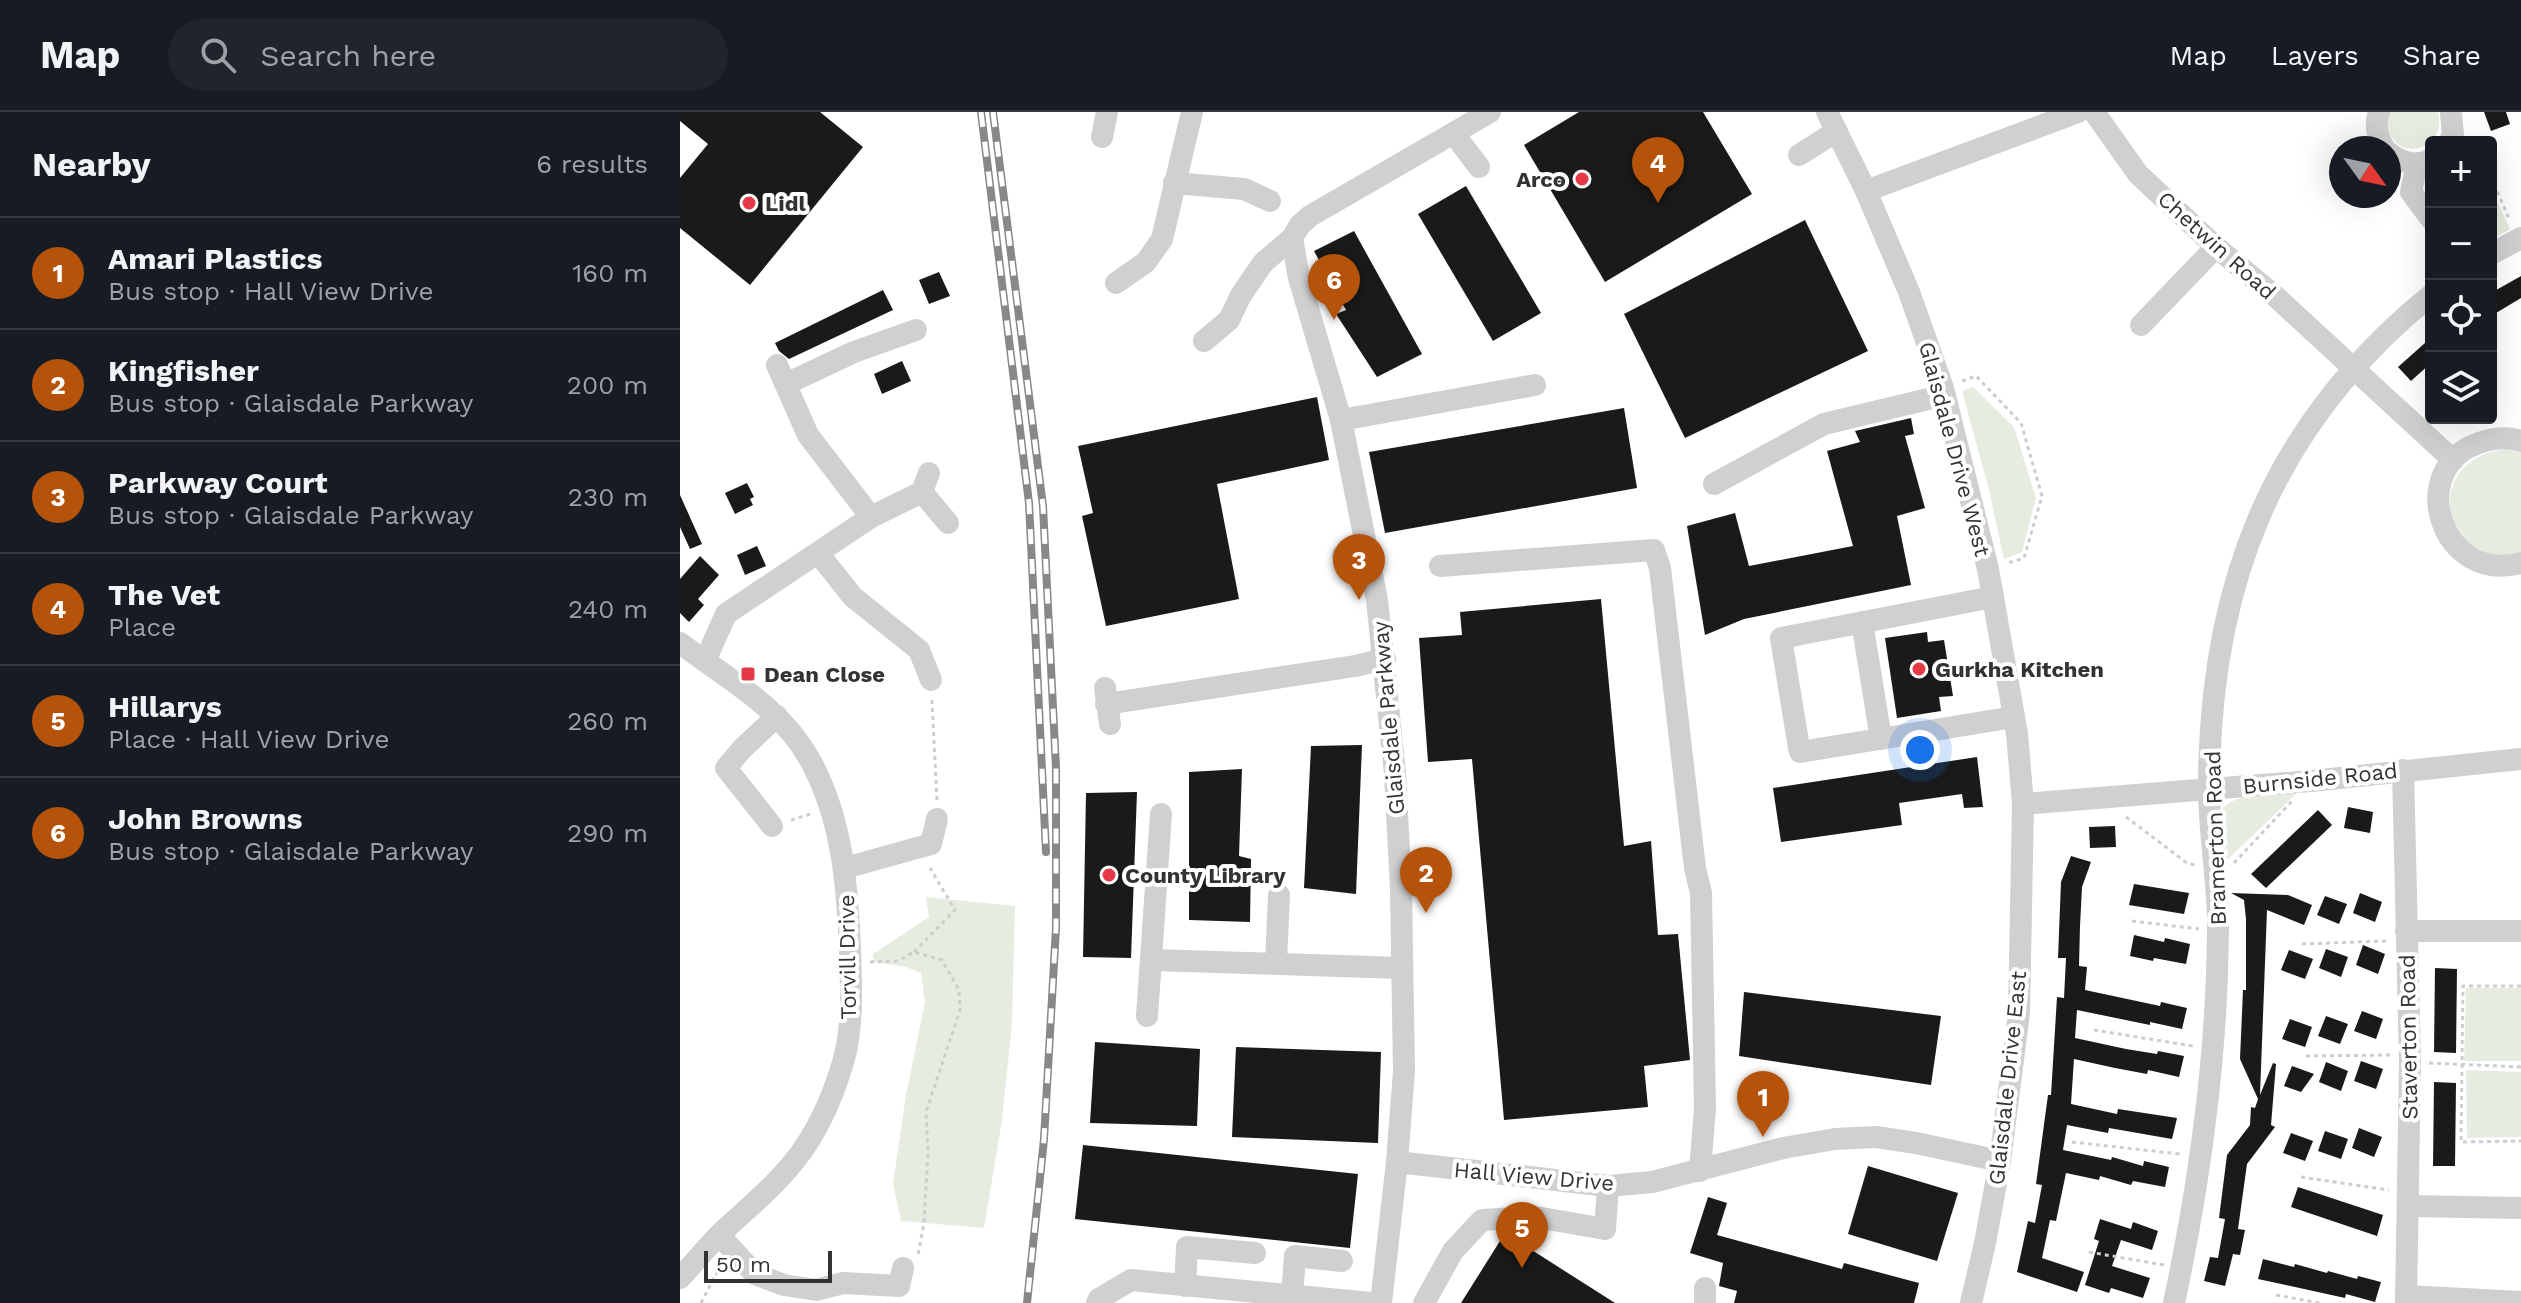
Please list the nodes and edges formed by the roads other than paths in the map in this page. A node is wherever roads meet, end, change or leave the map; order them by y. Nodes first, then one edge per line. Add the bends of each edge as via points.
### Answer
1 (1107, 112) edge
2 (1490, 112) edge
3 (2078, 112) edge
4 (2094, 112) edge
5 (2379, 112) edge
6 (2451, 112) edge
7 (1187, 113) edge
8 (1832, 122) edge
9 (1454, 134) junction
10 (2378, 136) edge
11 (2453, 136) edge
12 (1102, 137) dead end
13 (1799, 155) dead end
14 (2401, 160) edge
15 (2424, 162) edge
16 (1479, 167) dead end
17 (1174, 183) junction
18 (1866, 191) junction
19 (1270, 201) dead end
20 (2425, 211) edge
21 (1292, 238) junction
22 (2520, 239) edge
23 (2216, 247) junction
24 (2497, 251) edge
25 (1116, 283) dead end
26 (2425, 300) edge
27 (2140, 324) dead end
28 (916, 330) dead end
29 (1204, 341) dead end
30 (2352, 368) junction
31 (1535, 385) dead end
32 (1944, 391) junction
33 (1341, 420) junction
34 (2521, 441) edge
35 (2453, 460) junction
36 (1714, 484) dead end
37 (871, 517) junction
38 (948, 523) dead end
39 (1367, 550) junction
40 (818, 553) junction
41 (1343, 555) dead end
42 (2521, 563) edge
43 (1440, 566) dead end
44 (1993, 597) junction
45 (1862, 622) junction
46 (680, 643) edge
47 (1385, 659) junction
48 (705, 661) junction
49 (931, 680) road end
50 (1107, 705) dead end
51 (777, 716) junction
52 (2014, 717) junction
53 (1881, 739) junction
54 (2521, 759) edge
55 (2403, 770) junction
56 (2209, 789) junction
57 (2023, 804) junction
58 (1161, 814) dead end
59 (937, 819) road end
60 (772, 826) road end
61 (931, 844) junction
62 (845, 868) junction
63 (930, 868) road end
64 (1279, 895) dead end
65 (2521, 931) edge
66 (2406, 936) junction
67 (1152, 960) junction
68 (1276, 963) junction
69 (1402, 968) junction
70 (1147, 1016) dead end
71 (2000, 1161) junction
72 (1397, 1162) junction
73 (1700, 1171) junction
74 (1608, 1186) junction
75 (2409, 1200) junction
76 (2521, 1208) edge
77 (724, 1241) junction
78 (1255, 1253) dead end
79 (1342, 1261) dead end
80 (680, 1278) edge
81 (901, 1286) edge
82 (1185, 1286) junction
83 (1292, 1296) junction
84 (2406, 1300) edge
85 (2521, 1302) edge
86 (1097, 1303) edge
87 (1371, 1303) edge
88 (1381, 1303) edge
89 (1424, 1303) edge
90 (1971, 1303) edge
91 (2174, 1303) edge

1 - 12 street
2 - 9 street
3 - 18 street
4 - 23 street, Chetwin Road via 2138,174
5 - 10 street
6 - 11 street
7 - 17 street
8 - 13 street
8 - 18 street, Glaisdale Drive West
9 - 16 street
9 - 21 street via 1310,216
14 - 15 street
15 - 20 street via 2411,192
17 - 19 street via 1246,179
17 - 25 street via 1162,239 1146,262
18 - 32 street, Glaisdale Drive West
21 - 29 street via 1263,263 1241,295 1236,328
21 - 33 street, Glaisdale Parkway
22 - 24 street
23 - 27 street
23 - 30 street, Chetwin Road
26 - 30 street, Bramerton Road
28 - 37 street via 781,374 808,435
30 - 35 street, Chetwin Road
30 - 56 street, Bramerton Road via 2292,451 2245,553 2215,673
31 - 33 street
32 - 36 street via 1824,424
32 - 44 street, Glaisdale Drive West
33 - 39 street, Glaisdale Parkway via 1344,482
34 - 35 street via 2492,438
35 - 42 street via 2437,502 2452,543 2485,565
37 - 38 street via 925,483
37 - 40 street
39 - 41 street
39 - 47 street, Glaisdale Parkway
40 - 48 street via 726,614
40 - 49 street via 853,597 919,650
43 - 73 street via 1654,550 1701,893 1705,1108
44 - 45 street
44 - 52 street, Glaisdale Drive West
45 - 53 street
45 - 53 street via 1781,638 1792,707 1800,752
46 - 48 street, Torvill Drive
47 - 50 street
47 - 69 street, Glaisdale Parkway
48 - 51 street, Torvill Drive
51 - 60 street via 726,768
51 - 62 street, Torvill Drive via 809,758 832,808
52 - 53 street
52 - 57 street, Glaisdale Drive West
54 - 55 street, Burnside Road
55 - 56 street, Burnside Road
55 - 66 street, Staverton Road
56 - 57 street, Burnside Road
56 - 91 street, Bramerton Road via 2218,932 2213,1049 2209,1104
57 - 71 street, Glaisdale Drive East via 2019,1013
58 - 67 street
59 - 61 street
61 - 62 street
61 - 63 street
62 - 77 street, Torvill Drive via 852,996 846,1049 829,1103 802,1151
64 - 68 street
65 - 66 street
66 - 75 street, Staverton Road
67 - 68 street
67 - 70 street
68 - 69 street
69 - 72 street, Glaisdale Parkway via 1404,1071
71 - 73 street, Hall View Drive via 1876,1137 1783,1148
71 - 90 street, Glaisdale Drive East
72 - 74 street, Hall View Drive
72 - 88 street, Glaisdale Parkway
73 - 74 street, Hall View Drive
74 - 89 street via 1605,1229 1536,1217 1482,1220 1453,1251
75 - 76 street
75 - 84 street, Staverton Road
77 - 80 street, Torvill Drive
77 - 81 street via 755,1274 784,1285 816,1290 843,1283
78 - 82 street via 1187,1247
79 - 83 street via 1295,1256
82 - 83 street
82 - 86 street via 1131,1280
83 - 87 street
84 - 85 street

